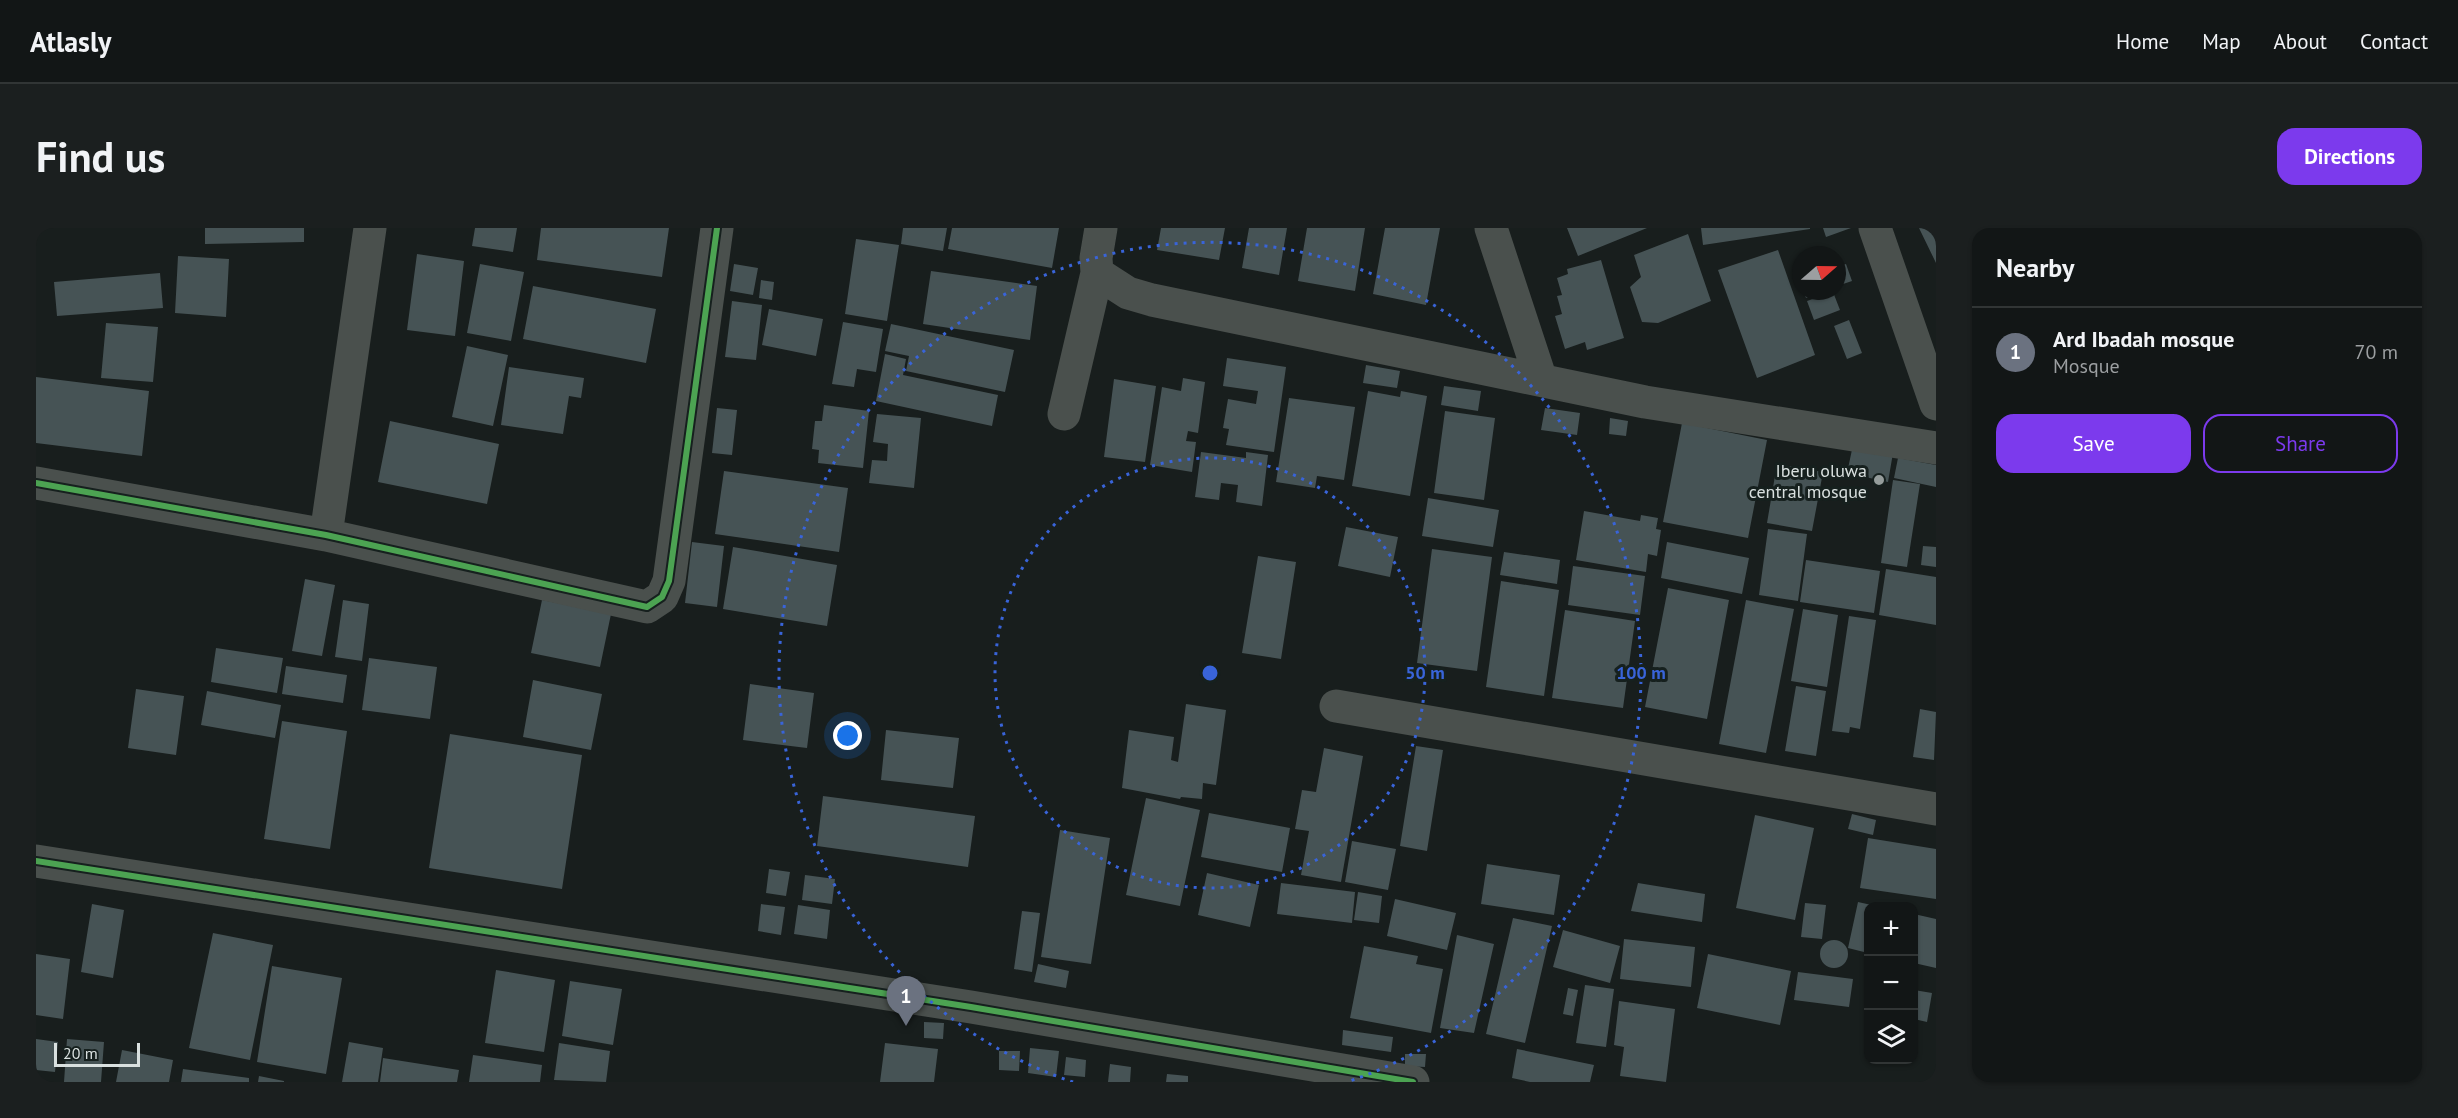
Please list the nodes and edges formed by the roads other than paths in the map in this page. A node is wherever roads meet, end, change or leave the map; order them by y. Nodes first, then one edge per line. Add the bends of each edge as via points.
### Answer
1 (370, 228) edge
2 (717, 228) edge
3 (1101, 228) edge
4 (1491, 228) edge
5 (1875, 228) edge
6 (1098, 273) junction
7 (1541, 380) junction
8 (1936, 404) edge
9 (1064, 414) dead end
10 (1936, 448) edge
11 (36, 483) edge
12 (326, 535) junction
13 (1336, 706) dead end
14 (1936, 809) edge
15 (36, 861) edge
16 (1413, 1082) edge

1 - 12 street
2 - 12 street via 669,581 662,597 646,607
3 - 6 street
4 - 7 street
5 - 8 street
6 - 7 street via 1128,293 1152,300
6 - 9 street
7 - 10 street via 1645,402
11 - 12 street
13 - 14 street
15 - 16 street via 971,1007

